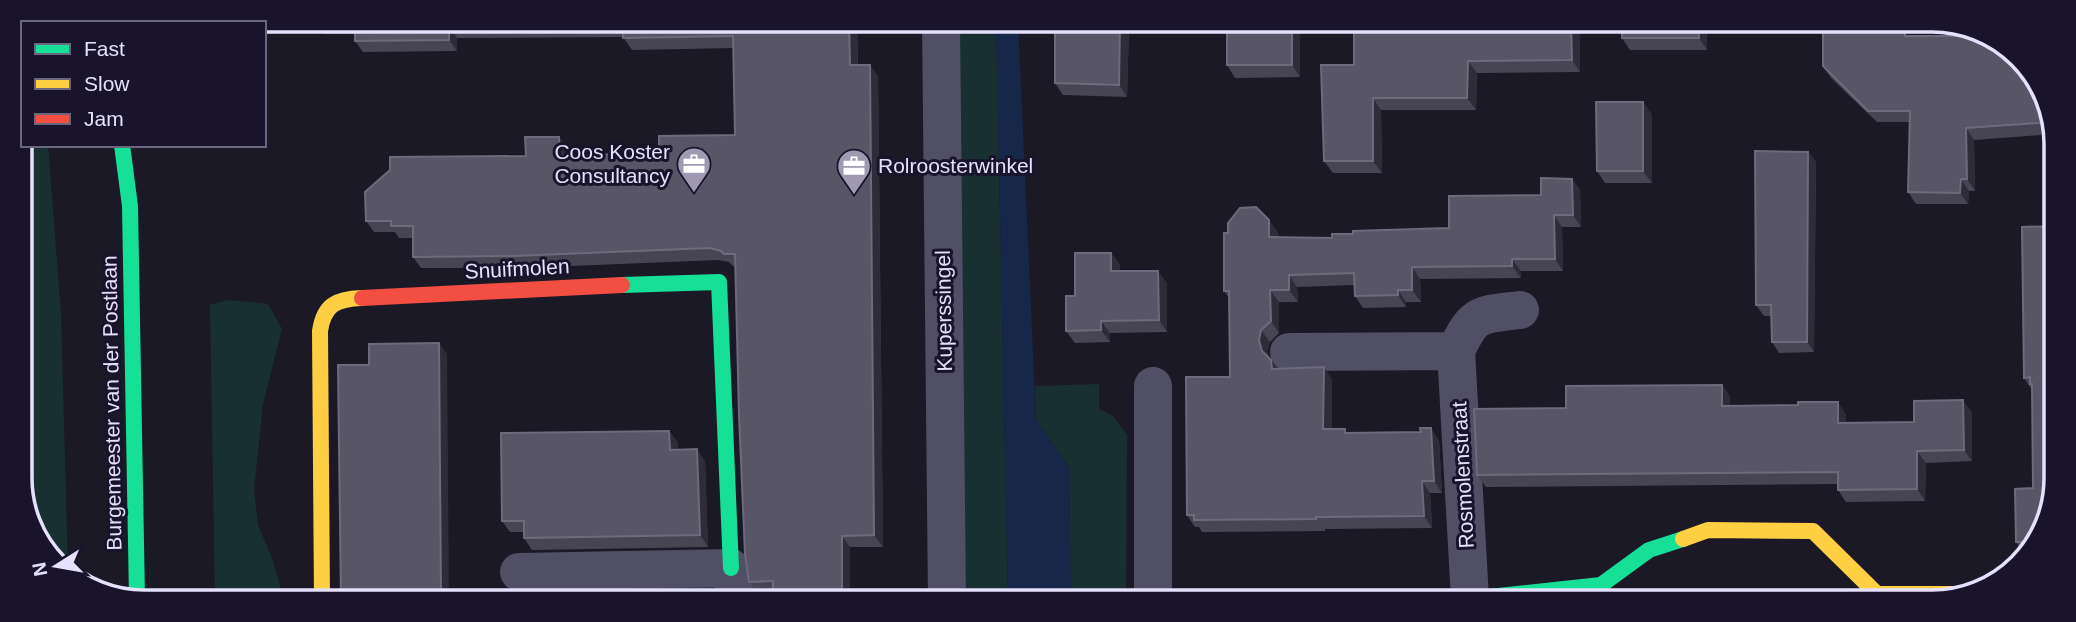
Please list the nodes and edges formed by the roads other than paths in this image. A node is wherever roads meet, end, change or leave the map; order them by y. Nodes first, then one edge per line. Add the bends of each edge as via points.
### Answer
1 (941, 32) edge
2 (122, 147) edge
3 (138, 147) edge
4 (130, 206) junction
5 (1520, 310) dead end
6 (1456, 351) junction
7 (1289, 352) dead end
8 (1153, 386) dead end
9 (519, 572) dead end
10 (733, 584) edge
11 (136, 590) edge
12 (322, 590) edge
13 (947, 590) edge
14 (1153, 590) edge
15 (1469, 590) edge
16 (1610, 590) edge
17 (1867, 590) edge

1 - 13 street, Kuperssingel
2 - 4 street, Burgemeester van der Postlaan
3 - 4 street, Burgemeester van der Postlaan
4 - 11 street, Burgemeester van der Postlaan
5 - 6 street via 1481,314 1467,328
6 - 7 street
6 - 15 street, Rosmolenstraat
8 - 14 street
9 - 10 street
10 - 12 street, Snuifmolen via 719,282 337,301 325,311 320,331
16 - 17 street via 1649,550 1708,530 1812,531

